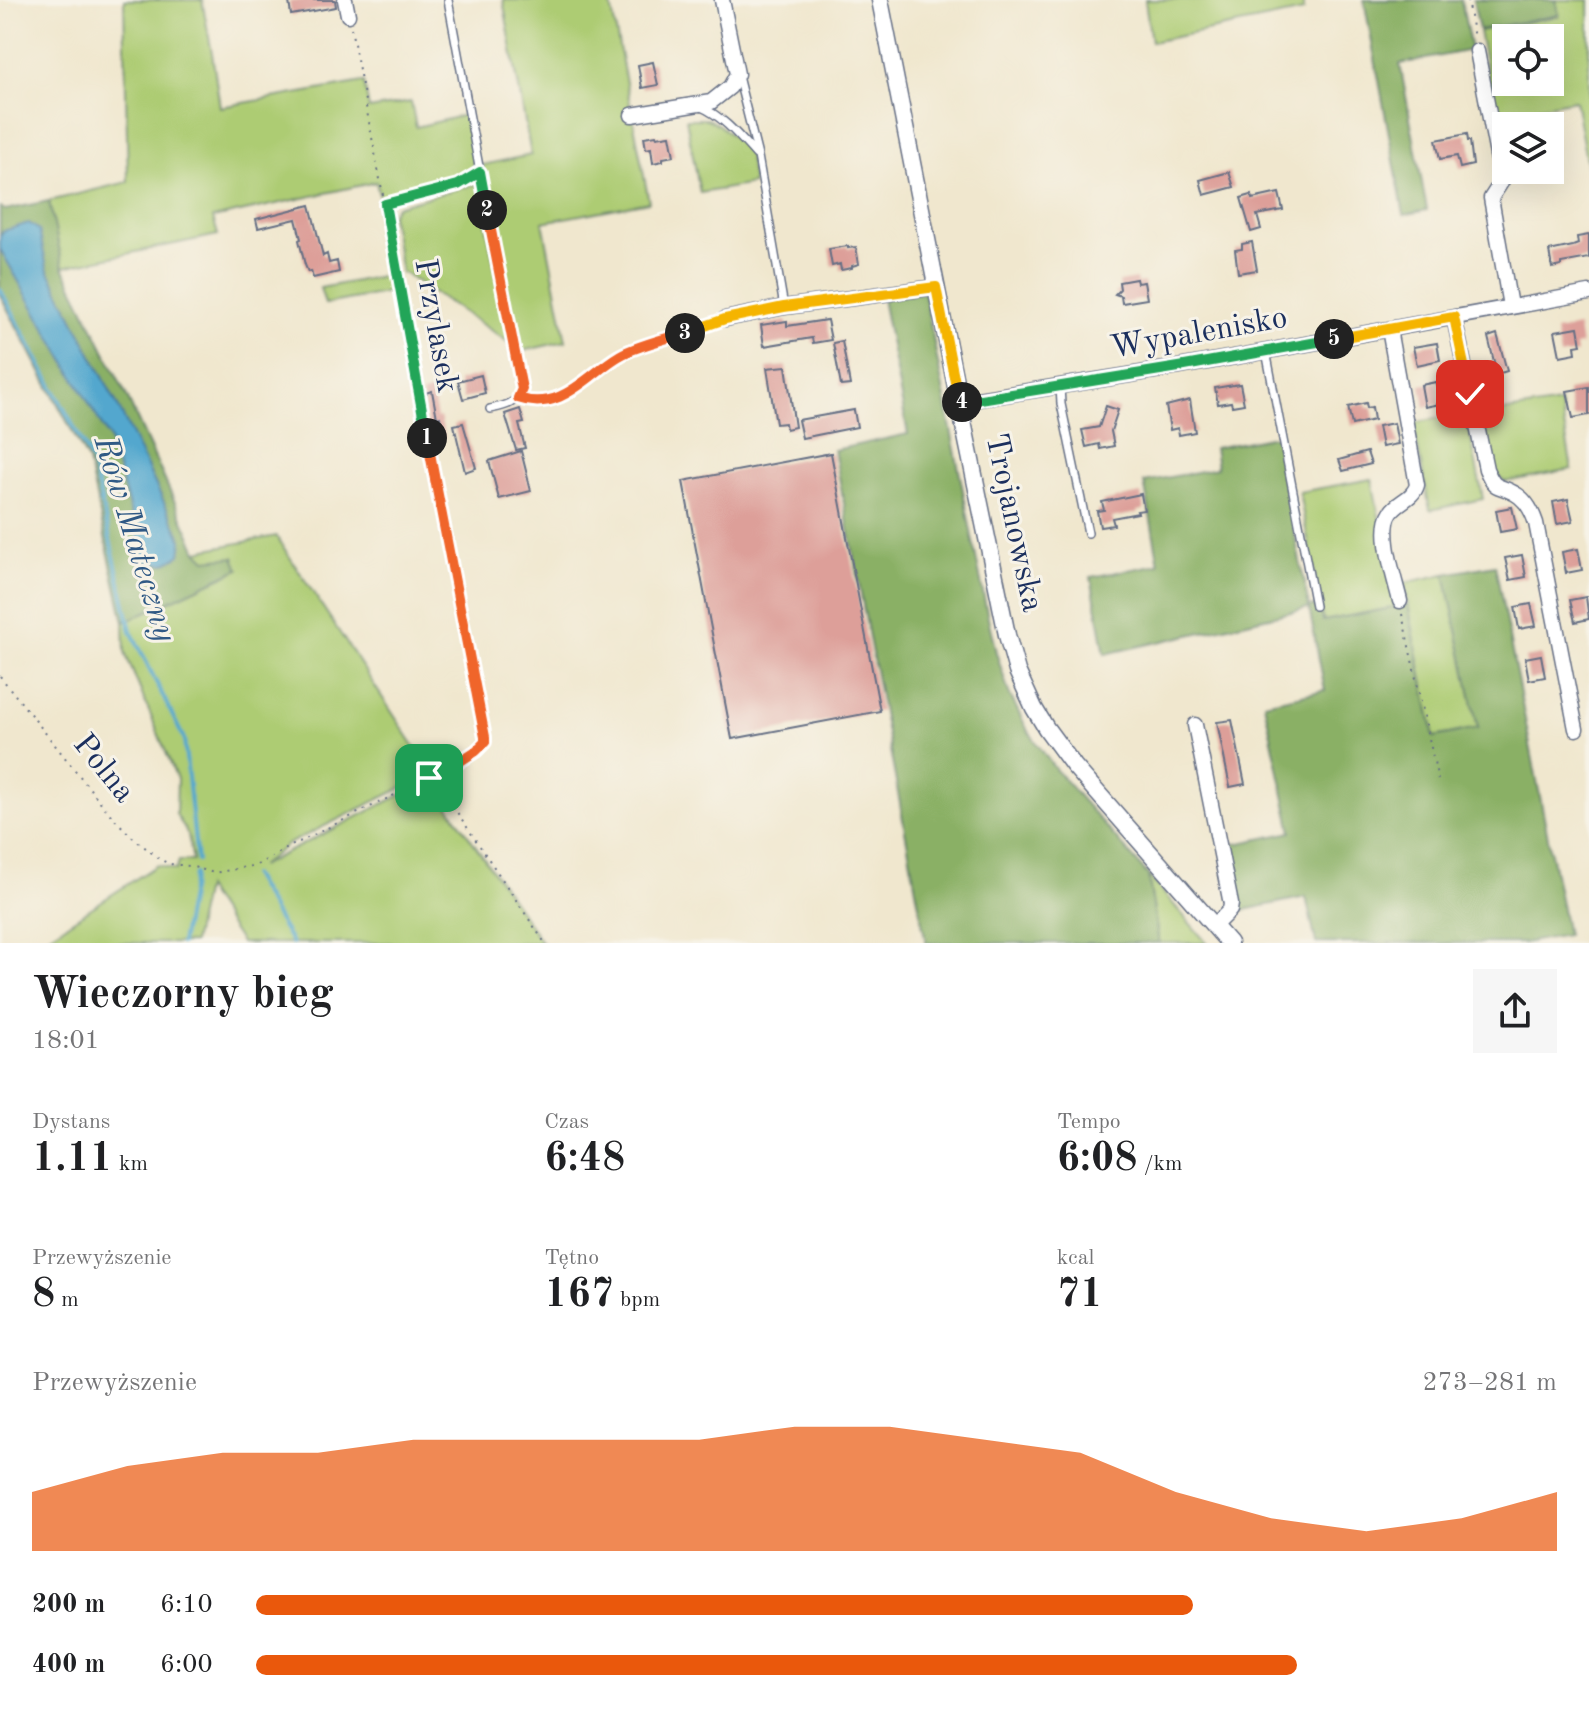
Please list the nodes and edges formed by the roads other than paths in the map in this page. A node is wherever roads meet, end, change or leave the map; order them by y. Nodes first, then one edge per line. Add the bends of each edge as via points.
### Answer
1 (448, 0) edge
2 (722, 0) edge
3 (880, 0) edge
4 (1477, 51) road end
5 (737, 74) junction
6 (695, 104) junction
7 (632, 115) dead end
8 (758, 156) junction
9 (480, 172) junction
10 (397, 273) road end
11 (936, 287) junction
12 (1589, 293) edge
13 (1510, 306) junction
14 (784, 307) junction
15 (1454, 317) junction
16 (725, 319) joint
17 (1389, 329) junction
18 (1266, 351) junction
19 (1060, 386) junction
20 (518, 398) junction
21 (959, 402) junction
22 (490, 409) dead end
23 (1088, 533) dead end
24 (1400, 601) road end
25 (1315, 606) dead end
26 (1195, 725) dead end
27 (1576, 729) dead end
28 (1214, 926) junction
29 (1229, 943) edge

1 - 9 lane
2 - 5 street
3 - 11 street, Trojanowska
4 - 13 street via 1502,181 1491,198
5 - 6 street via 721,95
5 - 8 lane
6 - 7 street
6 - 8 lane via 731,127
8 - 14 lane
9 - 10 lane, Przylasek via 458,185 385,204
9 - 20 lane via 522,389
11 - 14 street
11 - 21 street, Trojanowska
12 - 13 street, Wypalenisko
13 - 15 street, Wypalenisko
14 - 16 street
15 - 17 street, Wypalenisko
15 - 27 street via 1486,469 1499,488 1527,502 1536,523
16 - 20 lane via 620,354 566,394 546,401
17 - 18 street, Wypalenisko
17 - 24 street via 1417,485 1386,522
18 - 19 street, Wypalenisko
18 - 25 lane
19 - 21 street, Wypalenisko
19 - 23 lane
20 - 22 lane
21 - 28 street, Trojanowska via 1007,635 1034,708 1074,766
26 - 28 street via 1231,904
28 - 29 street, Trojanowska

